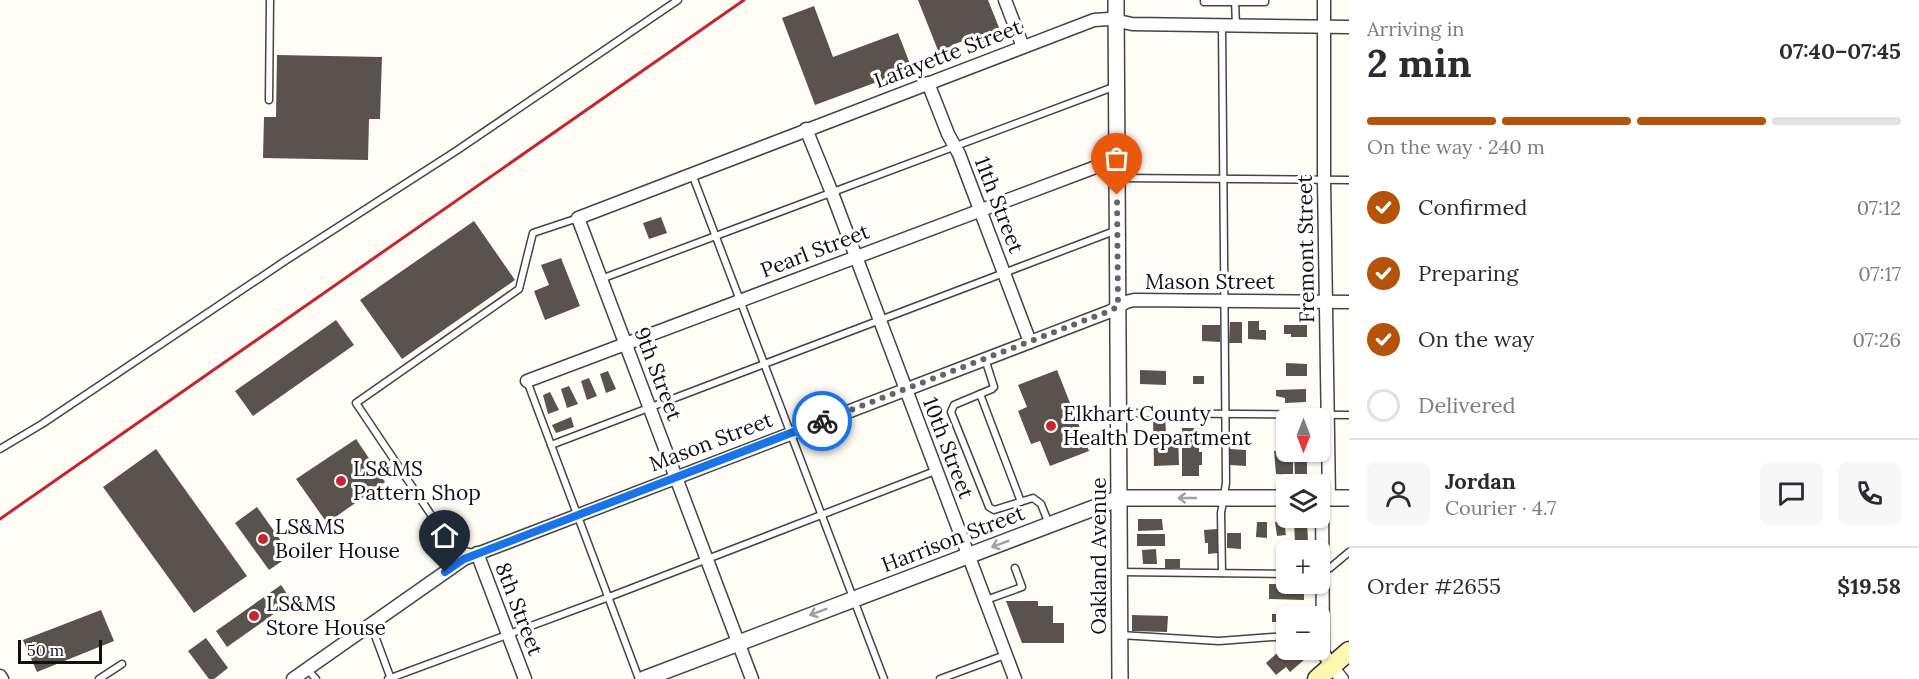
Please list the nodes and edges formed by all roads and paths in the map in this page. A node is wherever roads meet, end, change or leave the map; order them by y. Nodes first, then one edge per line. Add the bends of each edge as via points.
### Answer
1 (270, 0) edge
2 (678, 0) edge
3 (1005, 0) edge
4 (1116, 0) edge
5 (1204, 0) edge
6 (1265, 0) edge
7 (1324, 0) edge
8 (1235, 1) edge
9 (1116, 21) junction
10 (1222, 26) junction
11 (1236, 26) junction
12 (1325, 27) junction
13 (1349, 27) edge
14 (1023, 47) junction
15 (928, 84) junction
16 (1116, 86) junction
17 (269, 100) dead end
18 (806, 129) junction
19 (954, 146) junction
20 (1117, 159) junction
21 (691, 174) junction
22 (1117, 178) junction
23 (1223, 179) junction
24 (1324, 180) junction
25 (1349, 180) edge
26 (832, 193) junction
27 (980, 209) junction
28 (578, 218) junction
29 (1118, 230) junction
30 (715, 236) junction
31 (856, 257) junction
32 (1004, 273) junction
33 (601, 279) junction
34 (740, 301) junction
35 (1224, 301) junction
36 (1326, 302) junction
37 (1349, 302) edge
38 (1118, 306) junction
39 (880, 320) junction
40 (1030, 342) junction
41 (626, 344) junction
42 (985, 359) junction
43 (764, 364) junction
44 (527, 381) joint
45 (905, 389) junction
46 (980, 394) junction
47 (649, 408) junction
48 (1328, 408) edge
49 (1118, 413) junction
50 (1225, 414) junction
51 (1276, 414) edge
52 (1330, 415) edge
53 (1349, 415) edge
54 (790, 432) junction
55 (551, 445) junction
56 (0, 449) edge
57 (935, 471) junction
58 (676, 476) junction
59 (1120, 498) junction
60 (1224, 498) junction
61 (1276, 498) edge
62 (1330, 498) edge
63 (1349, 498) edge
64 (1021, 502) junction
65 (577, 514) junction
66 (822, 515) junction
67 (1050, 525) junction
68 (1349, 552) edge
69 (477, 553) junction
70 (970, 556) junction
71 (706, 559) junction
72 (1015, 567) dead end
73 (1330, 568) edge
74 (1120, 572) junction
75 (1222, 573) junction
76 (1276, 574) edge
77 (609, 597) junction
78 (854, 599) junction
79 (986, 600) junction
80 (370, 624) junction
81 (1120, 634) junction
82 (508, 635) junction
83 (1276, 637) edge
84 (738, 643) junction
85 (1349, 651) edge
86 (1006, 654) junction
87 (1328, 660) edge
88 (122, 664) dead end
89 (307, 669) junction
90 (1337, 673) edge
91 (99, 679) edge
92 (293, 679) edge
93 (316, 679) edge
94 (390, 679) edge
95 (525, 679) edge
96 (642, 679) edge
97 (752, 679) edge
98 (884, 679) edge
99 (940, 679) edge
100 (1015, 679) edge
101 (1120, 679) edge
102 (1317, 679) edge

1 - 17 lane
2 - 56 lane via 456,151
3 - 14 street
4 - 9 street, Oakland Avenue
5 - 8 lane
6 - 8 lane
7 - 12 street, Fremont Street
8 - 11 lane
9 - 10 street, Lafayette Street
9 - 14 street, Lafayette Street via 1094,20
9 - 16 street, Oakland Avenue
10 - 11 street, Lafayette Street
10 - 23 lane
11 - 12 street, Lafayette Street
12 - 13 street, Lafayette Street
12 - 24 street, Fremont Street
14 - 15 street, Lafayette Street
15 - 18 street, Lafayette Street
15 - 19 street, 11th Street
16 - 19 lane
16 - 20 street, Oakland Avenue
18 - 21 street, Lafayette Street
18 - 26 street, 10th Street
19 - 26 lane
19 - 27 street, 11th Street
20 - 22 street, Oakland Avenue
20 - 27 street, Pearl Street
21 - 28 street, Lafayette Street
21 - 30 lane
22 - 23 lane
22 - 29 street, Oakland Avenue
23 - 24 lane
23 - 35 lane
24 - 25 lane
24 - 36 street, Fremont Street
26 - 30 lane
26 - 31 street, 10th Street
27 - 31 street, Pearl Street
27 - 32 street, 11th Street
28 - 33 street, 9th Street
28 - 69 lane via 533,233 519,289 356,403 454,549
29 - 32 lane
29 - 38 street, Oakland Avenue
30 - 33 lane
30 - 34 lane
31 - 34 street, Pearl Street
31 - 39 street, 10th Street
32 - 39 lane
32 - 40 street, 11th Street
33 - 41 street, 9th Street
34 - 41 street, Pearl Street
34 - 43 lane
35 - 36 street, Mason Street
35 - 38 street, Mason Street via 1134,300
35 - 50 lane
36 - 37 street, Mason Street
36 - 48 street, Fremont Street
38 - 40 street, Mason Street
38 - 49 street, Oakland Avenue
39 - 43 lane
39 - 45 street, 10th Street
40 - 42 street, Mason Street
41 - 44 street, Pearl Street
41 - 47 street, 9th Street
42 - 45 street, Mason Street
42 - 46 lane via 994,387
43 - 47 lane
43 - 54 lane
44 - 55 lane
45 - 54 street, Mason Street
45 - 57 street, 10th Street
46 - 64 lane
46 - 64 lane via 954,405 951,412 989,507 994,510
47 - 55 lane
47 - 58 street, 9th Street
49 - 50 lane
49 - 59 street, Oakland Avenue
50 - 51 lane
50 - 60 lane
52 - 53 lane
54 - 58 street, Mason Street
54 - 66 lane
55 - 65 lane
57 - 66 lane
57 - 70 street, 10th Street
58 - 65 street, Mason Street
58 - 71 street, 9th Street
60 -> 59 street, Harrison Street
59 - 67 street, Harrison Street
59 - 74 street, Oakland Avenue
60 - 61 street, Harrison Street
60 - 75 lane
62 - 63 street
64 - 67 lane via 1034,498 1038,501
65 - 69 street, Mason Street
65 - 77 lane
66 - 71 lane
66 - 78 lane
67 -> 70 street, Harrison Street
68 - 73 lane
69 - 80 street, Mason Street
69 - 82 street, 8th Street
70 - 78 street, Harrison Street
70 - 79 street, 10th Street
71 - 77 lane
71 - 84 street, 9th Street
72 - 79 lane via 1022,587
74 - 75 lane
74 - 81 street, Oakland Avenue
75 - 76 lane
77 - 82 lane
77 - 96 lane
78 -> 84 street, Harrison Street
78 - 98 lane
79 - 86 street, 10th Street
80 - 89 street, Mason Street
80 - 94 lane
81 - 83 lane via 1219,641
81 - 101 street, Oakland Avenue
82 - 94 lane
82 - 95 street, 8th Street
84 - 96 street, Harrison Street
84 - 97 street, 9th Street
85 - 90 main road
86 - 99 lane
86 - 100 street, 10th Street
87 - 90 street, Fremont Street
88 - 91 lane
89 - 92 street, Mason Street
89 - 93 lane
90 - 102 main road

